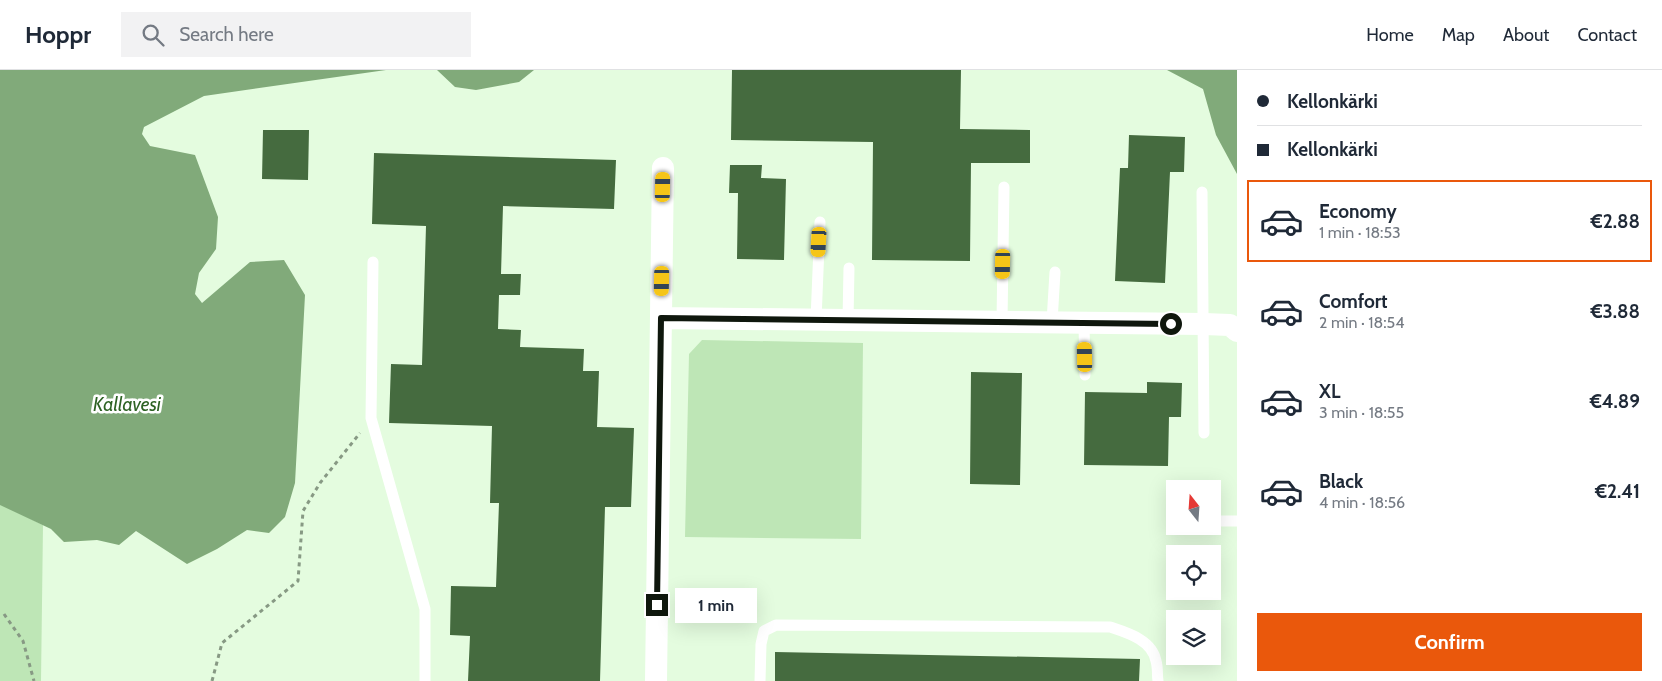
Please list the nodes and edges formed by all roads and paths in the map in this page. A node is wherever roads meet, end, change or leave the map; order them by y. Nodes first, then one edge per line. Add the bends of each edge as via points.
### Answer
1 (664, 168) dead end
2 (1004, 187) dead end
3 (1202, 192) dead end
4 (820, 222) dead end
5 (373, 262) dead end
6 (849, 268) dead end
7 (1055, 272) dead end
8 (661, 318) junction
9 (816, 320) junction
10 (848, 320) junction
11 (1002, 322) junction
12 (1052, 322) junction
13 (1084, 323) junction
14 (1204, 324) junction
15 (1237, 331) edge
16 (1085, 375) dead end
17 (371, 418) junction
18 (1204, 433) dead end
19 (1221, 521) edge
20 (1237, 521) edge
21 (4, 614) dead end
22 (34, 681) edge
23 (212, 681) edge
24 (425, 681) edge
25 (656, 681) edge
26 (760, 681) edge
27 (1158, 681) edge

1 - 8 street
2 - 11 lane
3 - 14 lane
4 - 9 lane
5 - 17 lane
6 - 10 lane
7 - 12 lane
8 - 9 street
8 - 25 street
9 - 10 street
10 - 11 street
11 - 12 street
12 - 13 street
13 - 14 street
13 - 16 lane
14 - 15 street via 1230,325
14 - 18 lane
17 - 23 path via 302,511 298,581 222,643
17 - 24 lane via 425,609
19 - 20 lane
21 - 22 path via 22,641
26 - 27 lane via 764,630 776,625 1110,627 1143,641 1152,650

